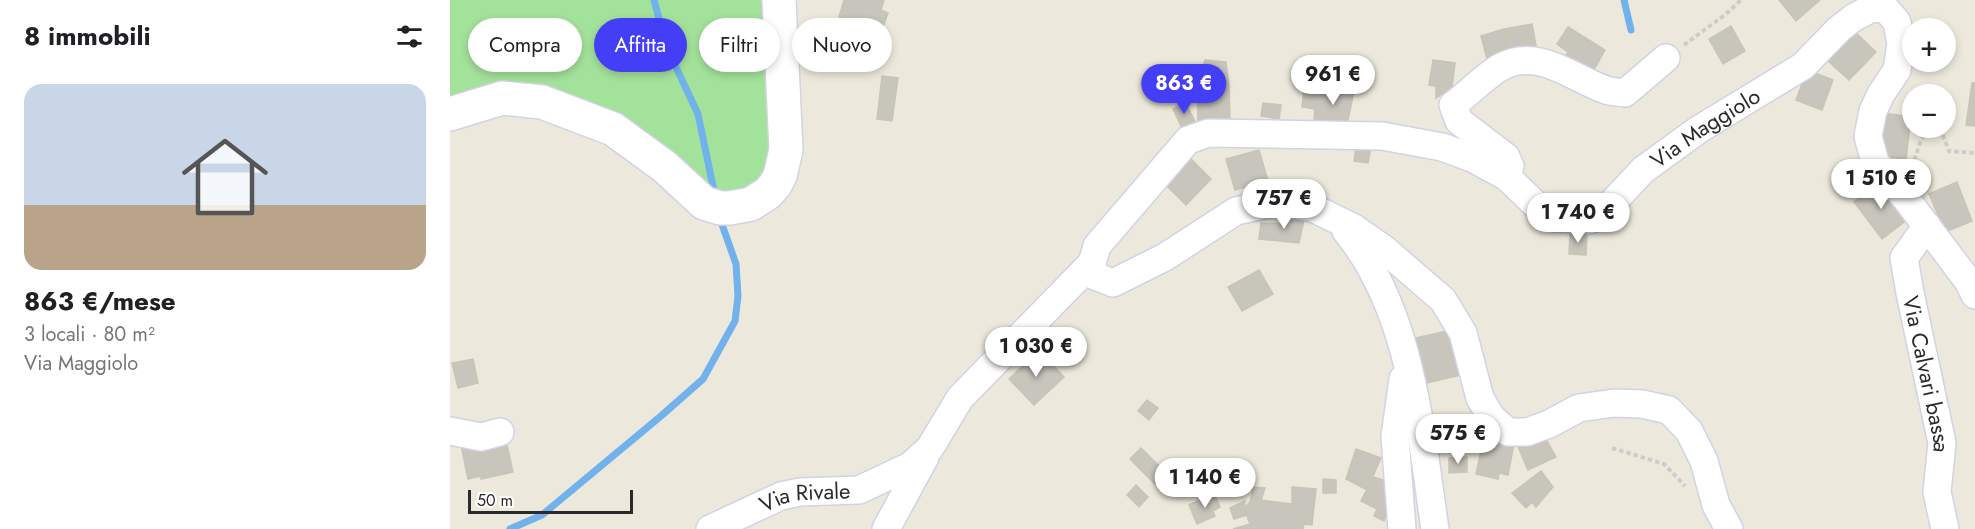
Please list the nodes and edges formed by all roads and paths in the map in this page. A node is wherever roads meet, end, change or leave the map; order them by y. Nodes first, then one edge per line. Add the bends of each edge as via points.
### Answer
1 (779, 0) edge
2 (1741, 0) edge
3 (1666, 58) joint
4 (450, 114) edge
5 (1923, 138) edge
6 (1944, 138) edge
7 (1975, 153) edge
8 (1507, 177) junction
9 (1907, 200) junction
10 (1336, 218) junction
11 (1927, 226) junction
12 (1092, 262) junction
13 (1975, 295) edge
14 (1406, 357) junction
15 (450, 431) edge
16 (500, 432) dead end
17 (930, 448) junction
18 (1612, 448) dead end
19 (1716, 506) junction
20 (710, 529) edge
21 (886, 529) edge
22 (1402, 529) edge
23 (1436, 529) edge
24 (1729, 529) edge
25 (1945, 529) edge

1 - 4 main road via 786,136 780,176 768,193 751,204 730,208 704,203 665,167 613,129 542,102 502,98
2 - 3 path
3 - 8 street via 1625,93 1608,90 1535,60 1501,67 1453,105 1459,121 1506,157 1510,166
5 - 9 path via 1912,163
6 - 7 path via 1949,151
8 - 9 street, Via Maggiolo via 1536,206 1555,218 1589,220 1600,216 1643,170 1698,130 1803,66 1853,18 1870,9 1885,9 1897,22 1901,44 1898,70 1873,111 1868,136 1875,162
8 - 12 street, Via Maggiolo via 1442,147 1382,136 1208,133 1188,140 1097,246
9 - 11 street, Via Maggiolo
10 - 12 street via 1313,208 1278,202 1236,211 1113,283 1095,276
10 - 14 street via 1369,262
10 - 19 street via 1384,249 1443,300 1464,333 1480,398 1491,417 1508,432 1527,432 1579,408 1614,403 1669,410 1689,431 1704,461
11 - 13 street, Via Maggiolo
11 - 25 street, Via Calvari bassa via 1904,258 1942,443 1937,492
12 - 17 street, Via Rivale via 960,398
14 - 22 street via 1395,437
14 - 23 street
15 - 16 street via 481,437
17 - 20 street, Via Rivale via 910,466 859,490 781,496
17 - 21 street, Via Rivale
18 - 19 path via 1664,464 1688,488
19 - 24 street

